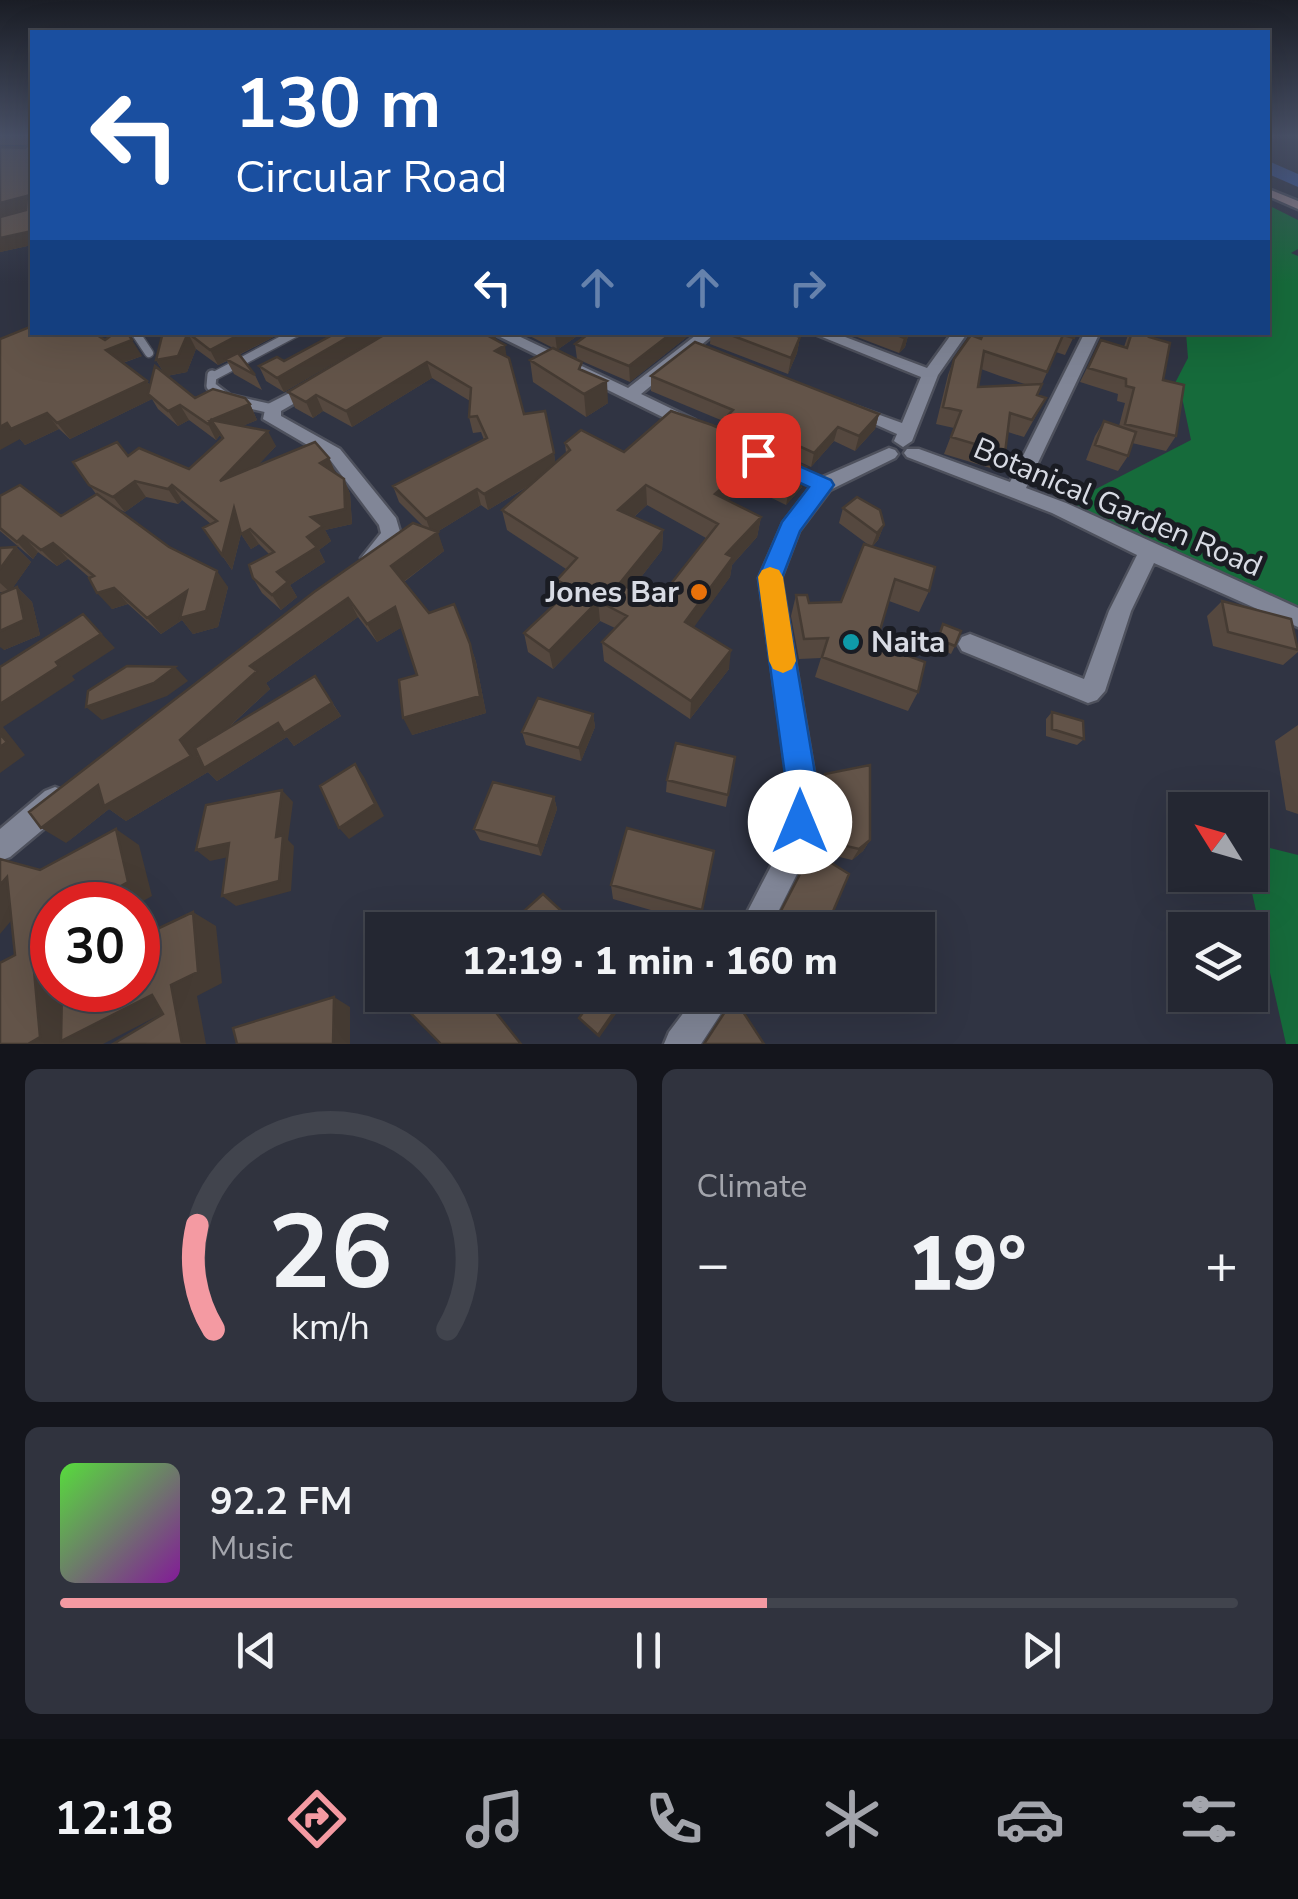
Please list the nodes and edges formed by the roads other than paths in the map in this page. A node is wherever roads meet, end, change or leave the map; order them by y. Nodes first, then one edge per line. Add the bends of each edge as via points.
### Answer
1 (1270, 193) edge
2 (1298, 205) edge
3 (137, 335) edge
4 (292, 335) edge
5 (506, 335) edge
6 (706, 335) edge
7 (825, 335) edge
8 (960, 335) edge
9 (1092, 335) edge
10 (693, 346) junction
11 (149, 353) dead end
12 (710, 353) edge
13 (338, 372) edge
14 (930, 375) junction
15 (628, 396) junction
16 (835, 403) edge
17 (272, 410) junction
18 (699, 428) edge
19 (903, 445) junction
20 (1014, 493) junction
21 (1149, 552) junction
22 (353, 572) edge
23 (1298, 618) edge
24 (970, 644) dead end
25 (73, 788) edge
26 (0, 846) edge
27 (762, 912) edge
28 (705, 1012) edge
29 (681, 1044) edge

1 - 2 street
3 - 11 lane
4 - 17 lane via 212,376 211,386 228,399
5 - 15 street via 565,356
6 - 10 street
7 - 14 street
8 - 14 street
9 - 20 street
10 - 12 street
10 - 15 street
13 - 17 street
14 - 19 street
15 - 18 street
16 - 19 street, Botanical Garden Road
17 - 22 street via 272,419 334,453 389,522 384,548
19 - 20 street, Botanical Garden Road
19 - 27 street via 814,481 770,578 804,797 796,848
20 - 21 street, Botanical Garden Road
21 - 23 street, Botanical Garden Road
21 - 24 street via 1088,692
25 - 26 street
28 - 29 street

